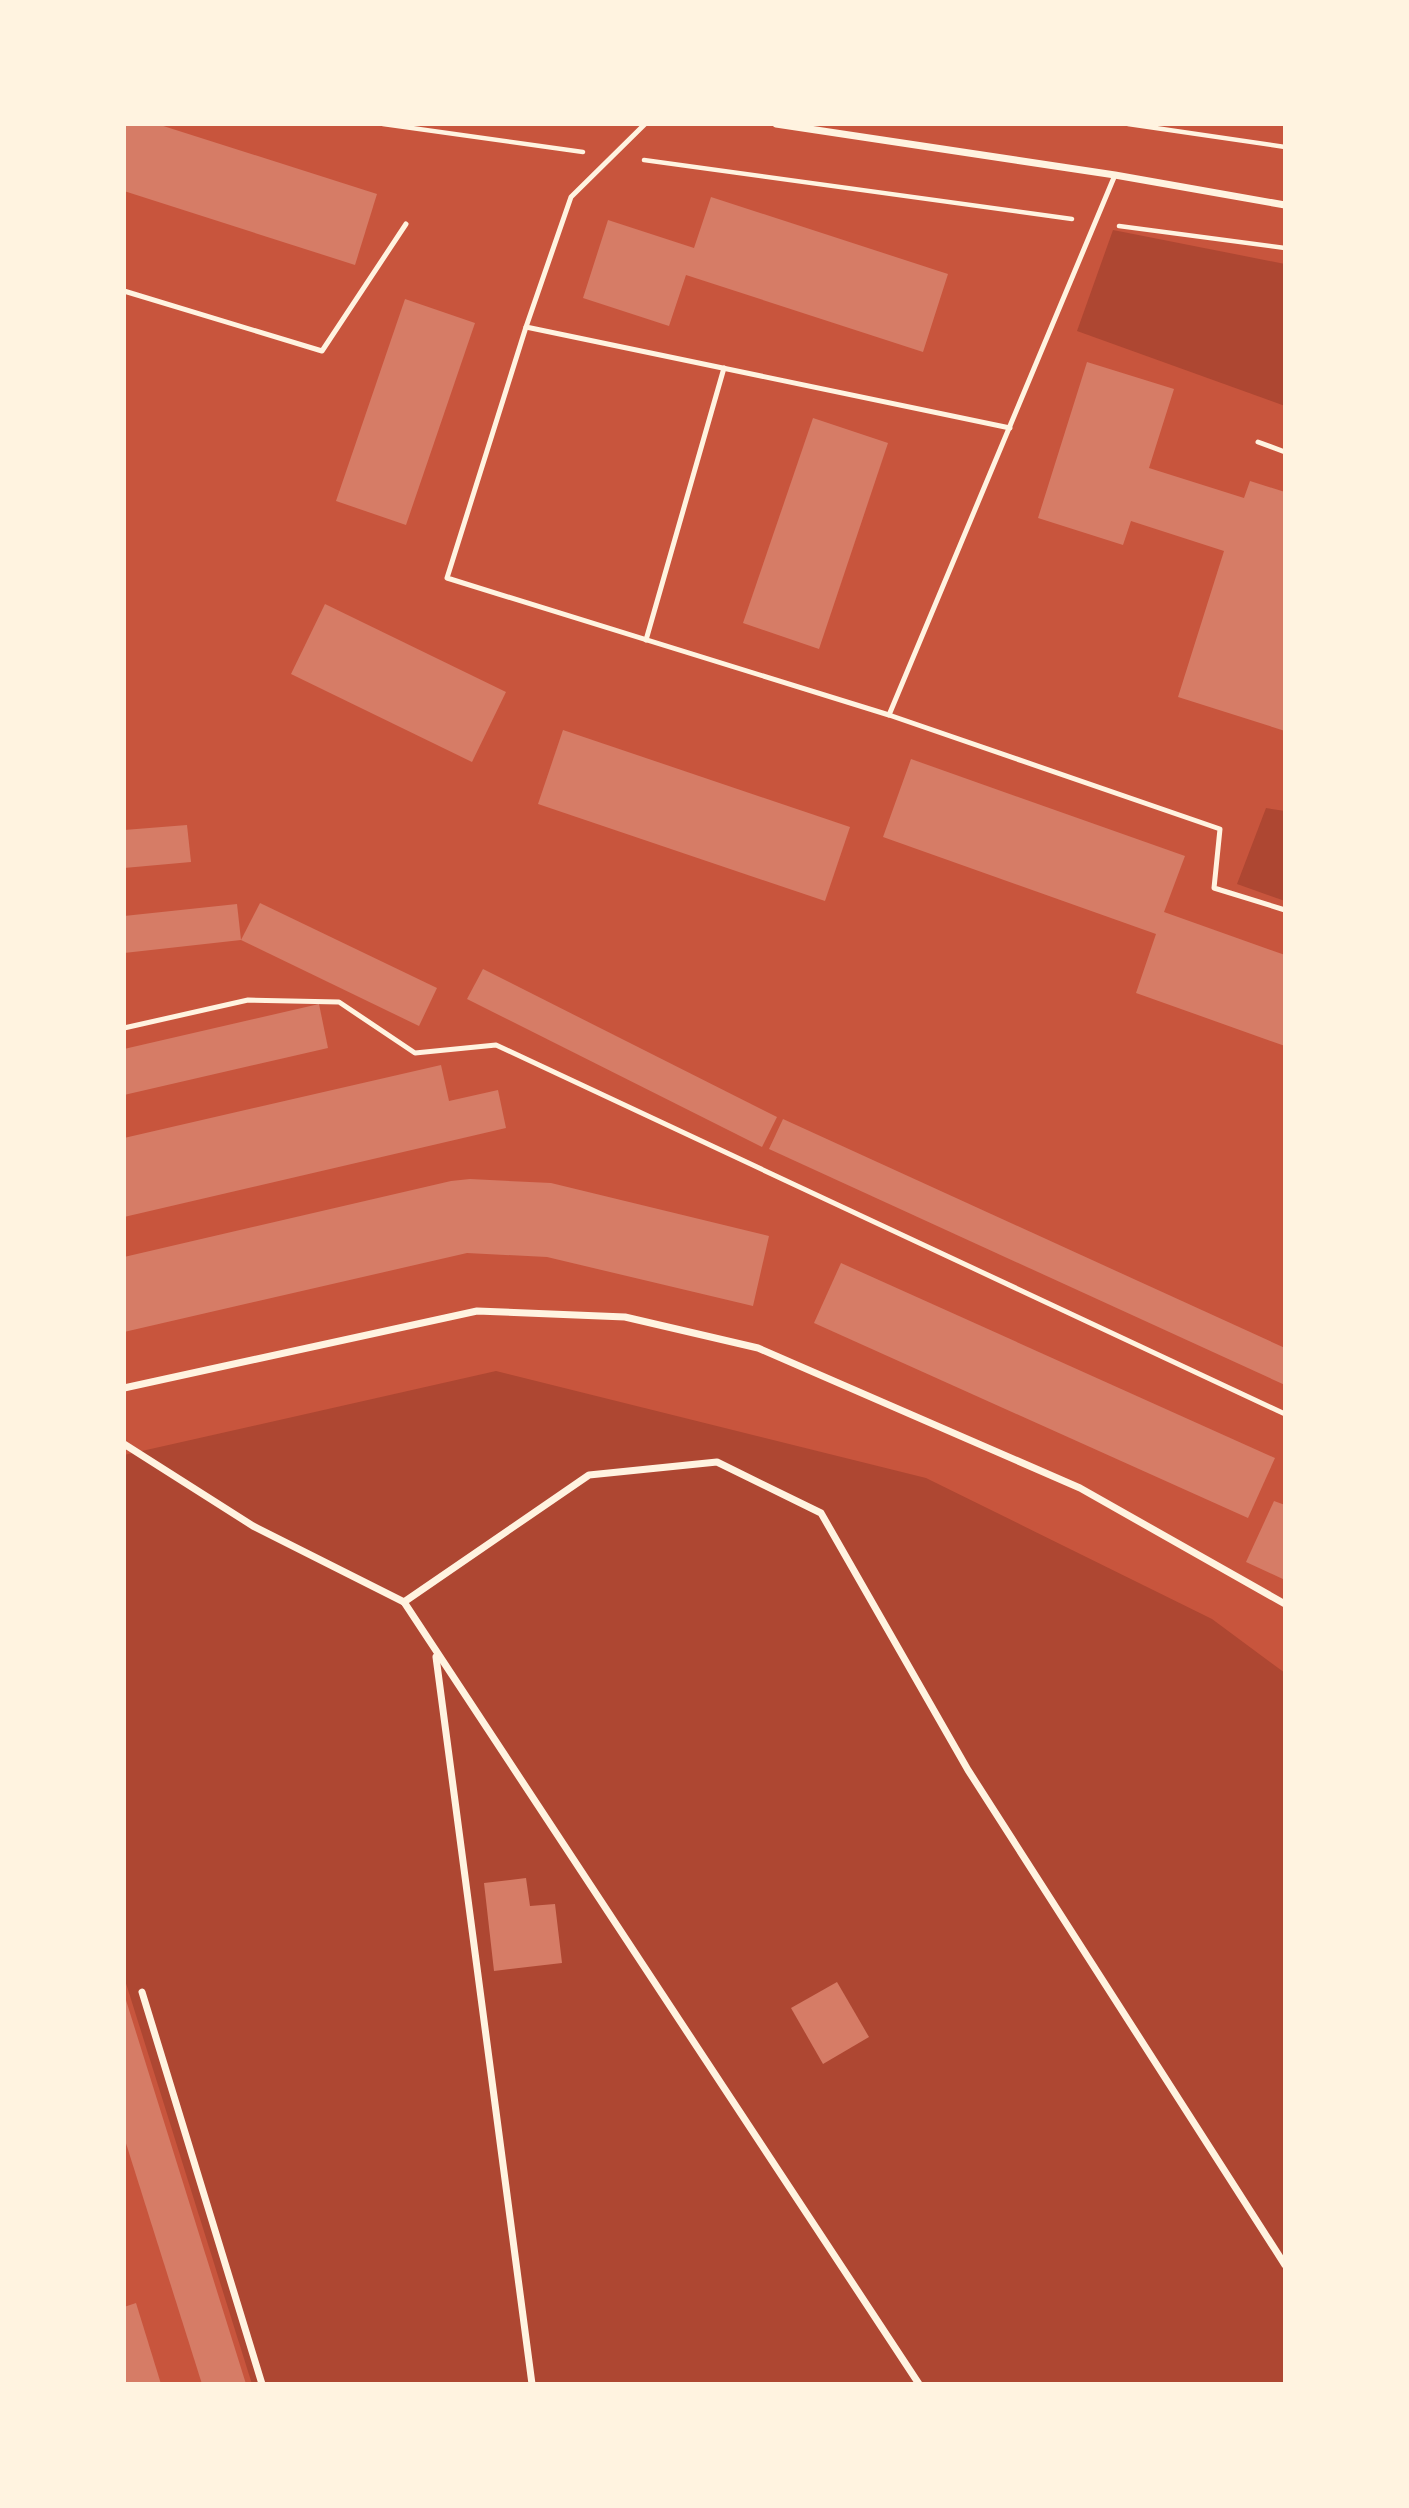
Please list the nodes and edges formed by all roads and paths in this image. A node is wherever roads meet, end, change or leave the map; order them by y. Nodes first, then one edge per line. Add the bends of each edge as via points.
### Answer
1 (383, 124) edge
2 (646, 124) edge
3 (776, 124) edge
4 (1128, 124) edge
5 (1285, 147) edge
6 (613, 156) junction
7 (1115, 175) junction
8 (1285, 205) edge
9 (1095, 222) junction
10 (406, 224) dead end
11 (1285, 248) edge
12 (124, 291) edge
13 (526, 327) junction
14 (724, 368) junction
15 (1010, 428) junction
16 (1258, 442) dead end
17 (1285, 452) edge
18 (646, 640) junction
19 (889, 715) junction
20 (1285, 910) edge
21 (124, 1028) edge
22 (124, 1388) edge
23 (1285, 1414) edge
24 (124, 1444) edge
25 (404, 1602) junction
26 (1285, 1604) edge
27 (436, 1653) junction
28 (142, 1992) dead end
29 (1285, 2265) edge
30 (262, 2384) edge
31 (532, 2384) edge
32 (919, 2384) edge

1 - 6 path
2 - 6 lane
3 - 7 street
4 - 5 path
6 - 9 path
6 - 13 lane via 570,197
7 - 8 street
7 - 9 lane
9 - 11 path
9 - 15 lane
10 - 12 lane via 322,351
13 - 14 lane
13 - 18 lane via 447,578
14 - 15 lane
14 - 18 lane
15 - 19 lane
16 - 17 lane
18 - 19 lane
19 - 20 lane via 1220,828 1214,888
21 - 23 lane via 248,1000 339,1002 415,1053 496,1045
22 - 26 street via 477,1311 625,1317 758,1348 1080,1488
24 - 25 street via 253,1527
25 - 27 street
25 - 29 street via 589,1475 717,1462 821,1513 968,1770
27 - 31 street
27 - 32 street
28 - 30 street

